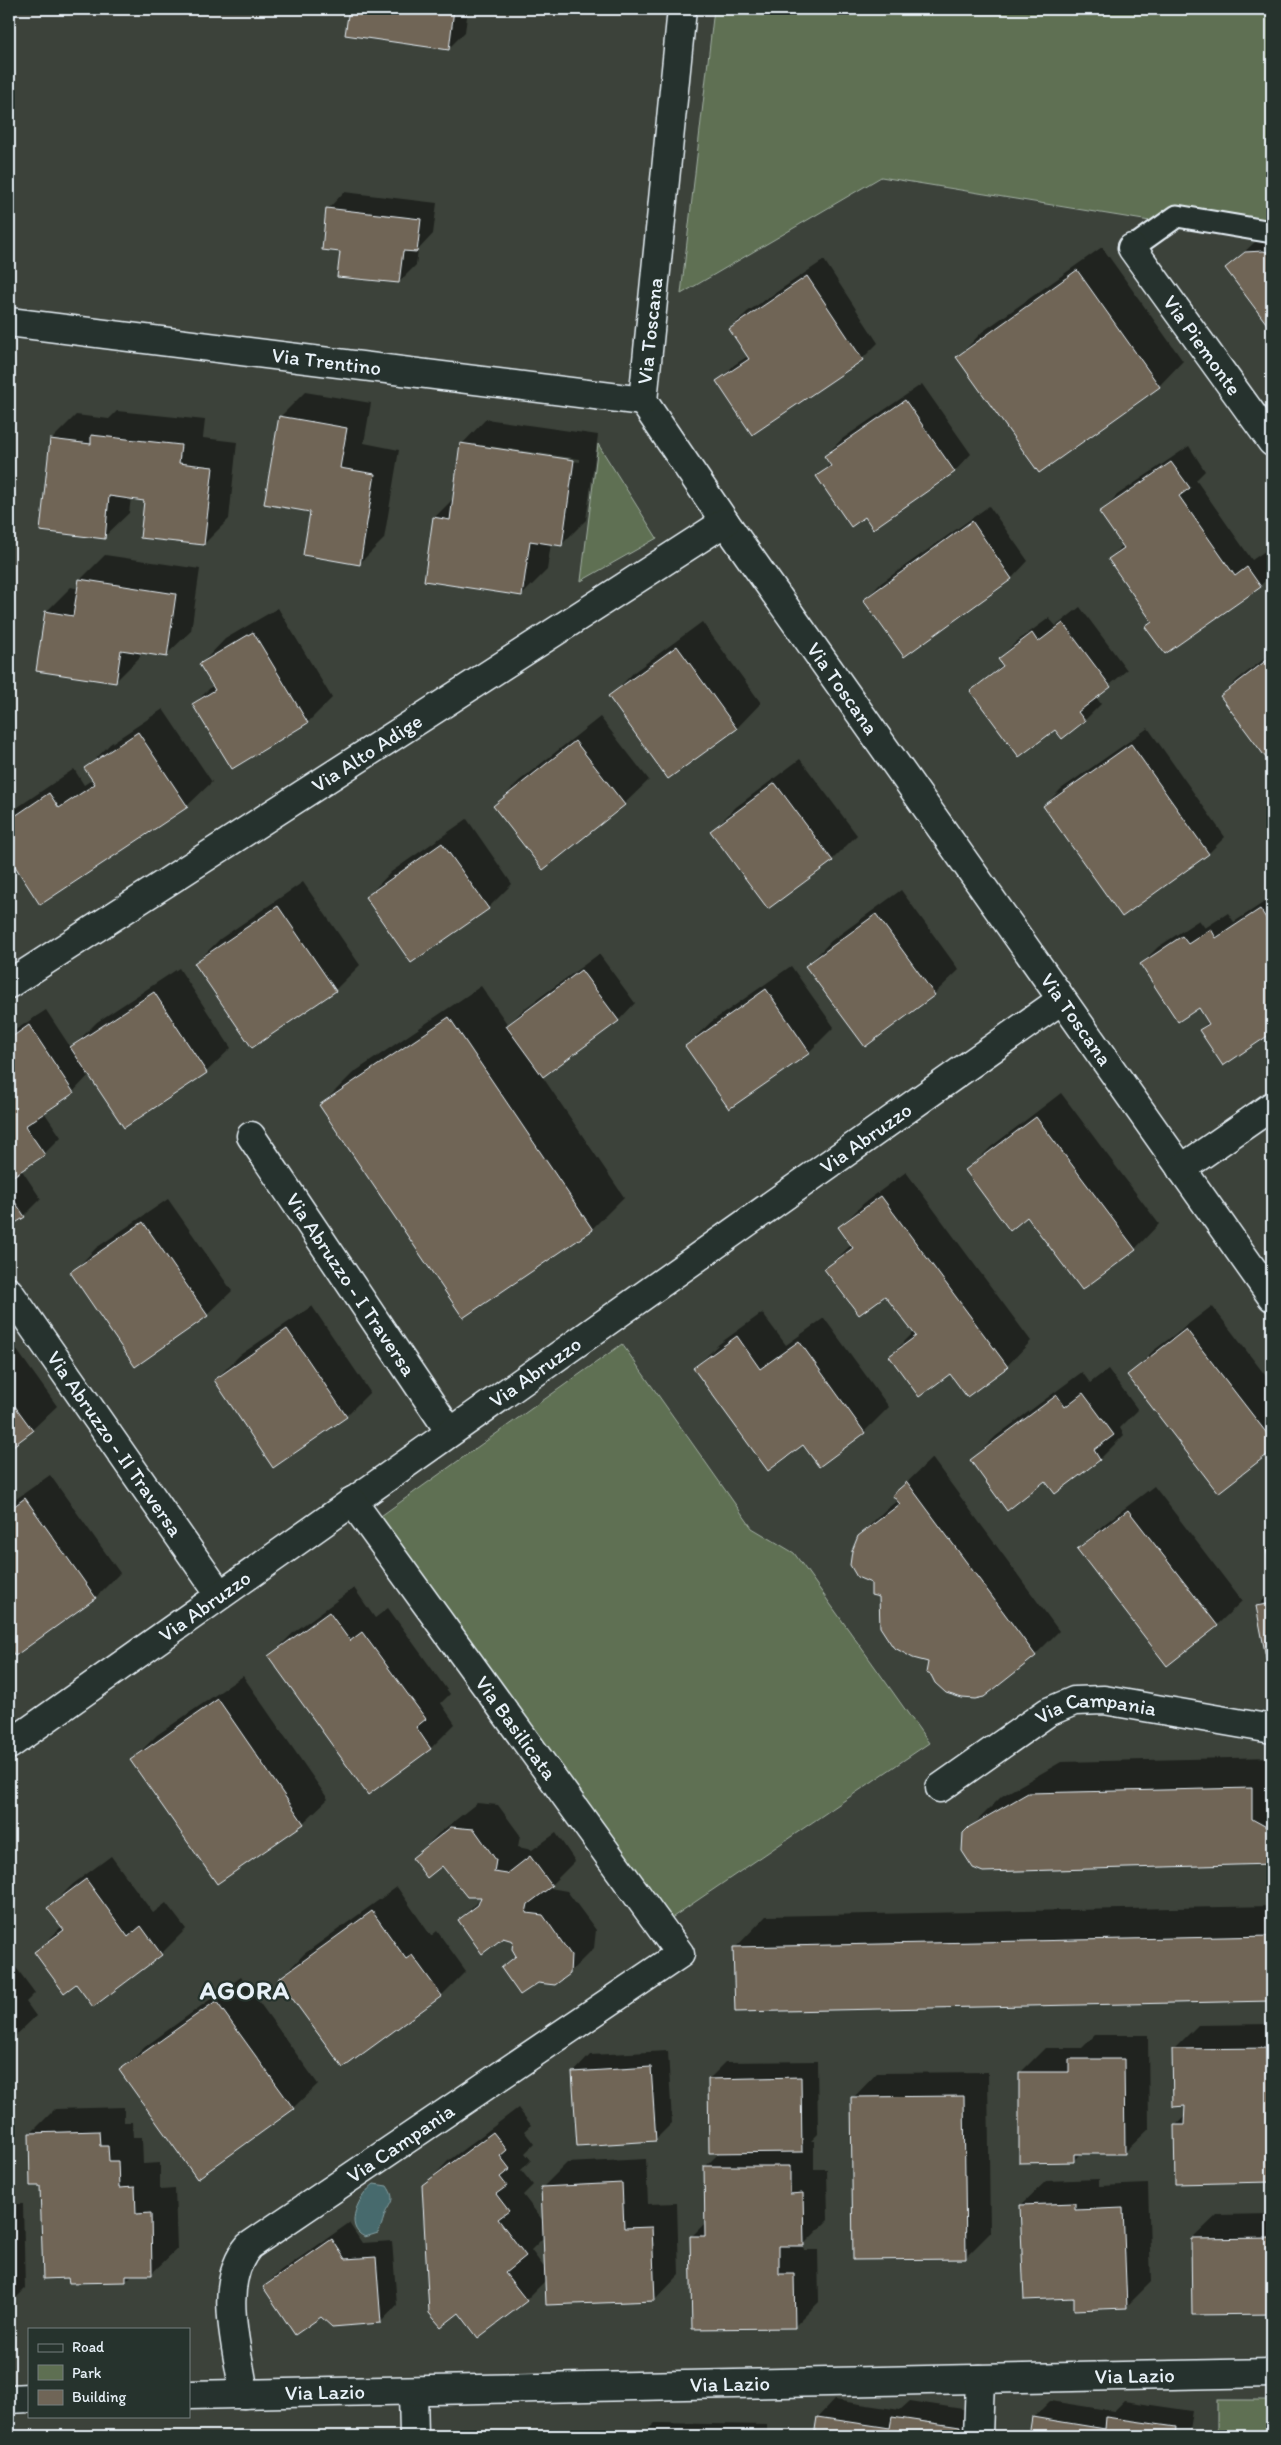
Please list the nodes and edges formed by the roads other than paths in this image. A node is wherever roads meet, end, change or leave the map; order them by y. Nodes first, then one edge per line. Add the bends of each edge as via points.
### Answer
1 (682, 9) edge
2 (1272, 232) edge
3 (1132, 248) joint
4 (9, 322) edge
5 (643, 401) junction
6 (1272, 442) edge
7 (725, 522) junction
8 (9, 984) edge
9 (1062, 1000) junction
10 (1272, 1106) edge
11 (251, 1136) dead end
12 (1181, 1169) junction
13 (9, 1292) edge
14 (1272, 1296) edge
15 (450, 1432) junction
16 (352, 1502) junction
17 (220, 1595) junction
18 (1272, 1729) edge
19 (9, 1745) edge
20 (940, 1788) dead end
21 (680, 1954) joint
22 (1272, 2373) edge
23 (980, 2379) junction
24 (413, 2391) junction
25 (244, 2394) junction
26 (190, 2395) edge
27 (28, 2398) edge
28 (9, 2399) edge
29 (414, 2436) edge
30 (978, 2436) edge

1 - 5 street, Via Toscana
2 - 3 lane via 1177,216
3 - 6 street, Via Piemonte
4 - 5 street, Via Trentino
5 - 7 street, Via Toscana
7 - 8 street, Via Alto Adige
7 - 9 street, Via Toscana
9 - 12 street, Via Toscana
9 - 15 street, Via Abruzzo
10 - 12 street
11 - 15 street, Via Abruzzo - I Traversa
12 - 14 street, Via Toscana
13 - 17 street, Via Abruzzo - II Traversa
15 - 16 street, Via Abruzzo
16 - 17 street, Via Abruzzo
16 - 21 street, Via Basilicata
17 - 19 street, Via Abruzzo
18 - 20 street, Via Campania via 1104,1700 1074,1701 1048,1712
21 - 25 street, Via Campania via 249,2246 236,2267 231,2296
22 - 23 street, Via Lazio
23 - 24 street, Via Lazio
23 - 30 street
24 - 25 street, Via Lazio
24 - 29 street
25 - 26 street, Via Lazio
27 - 28 street

